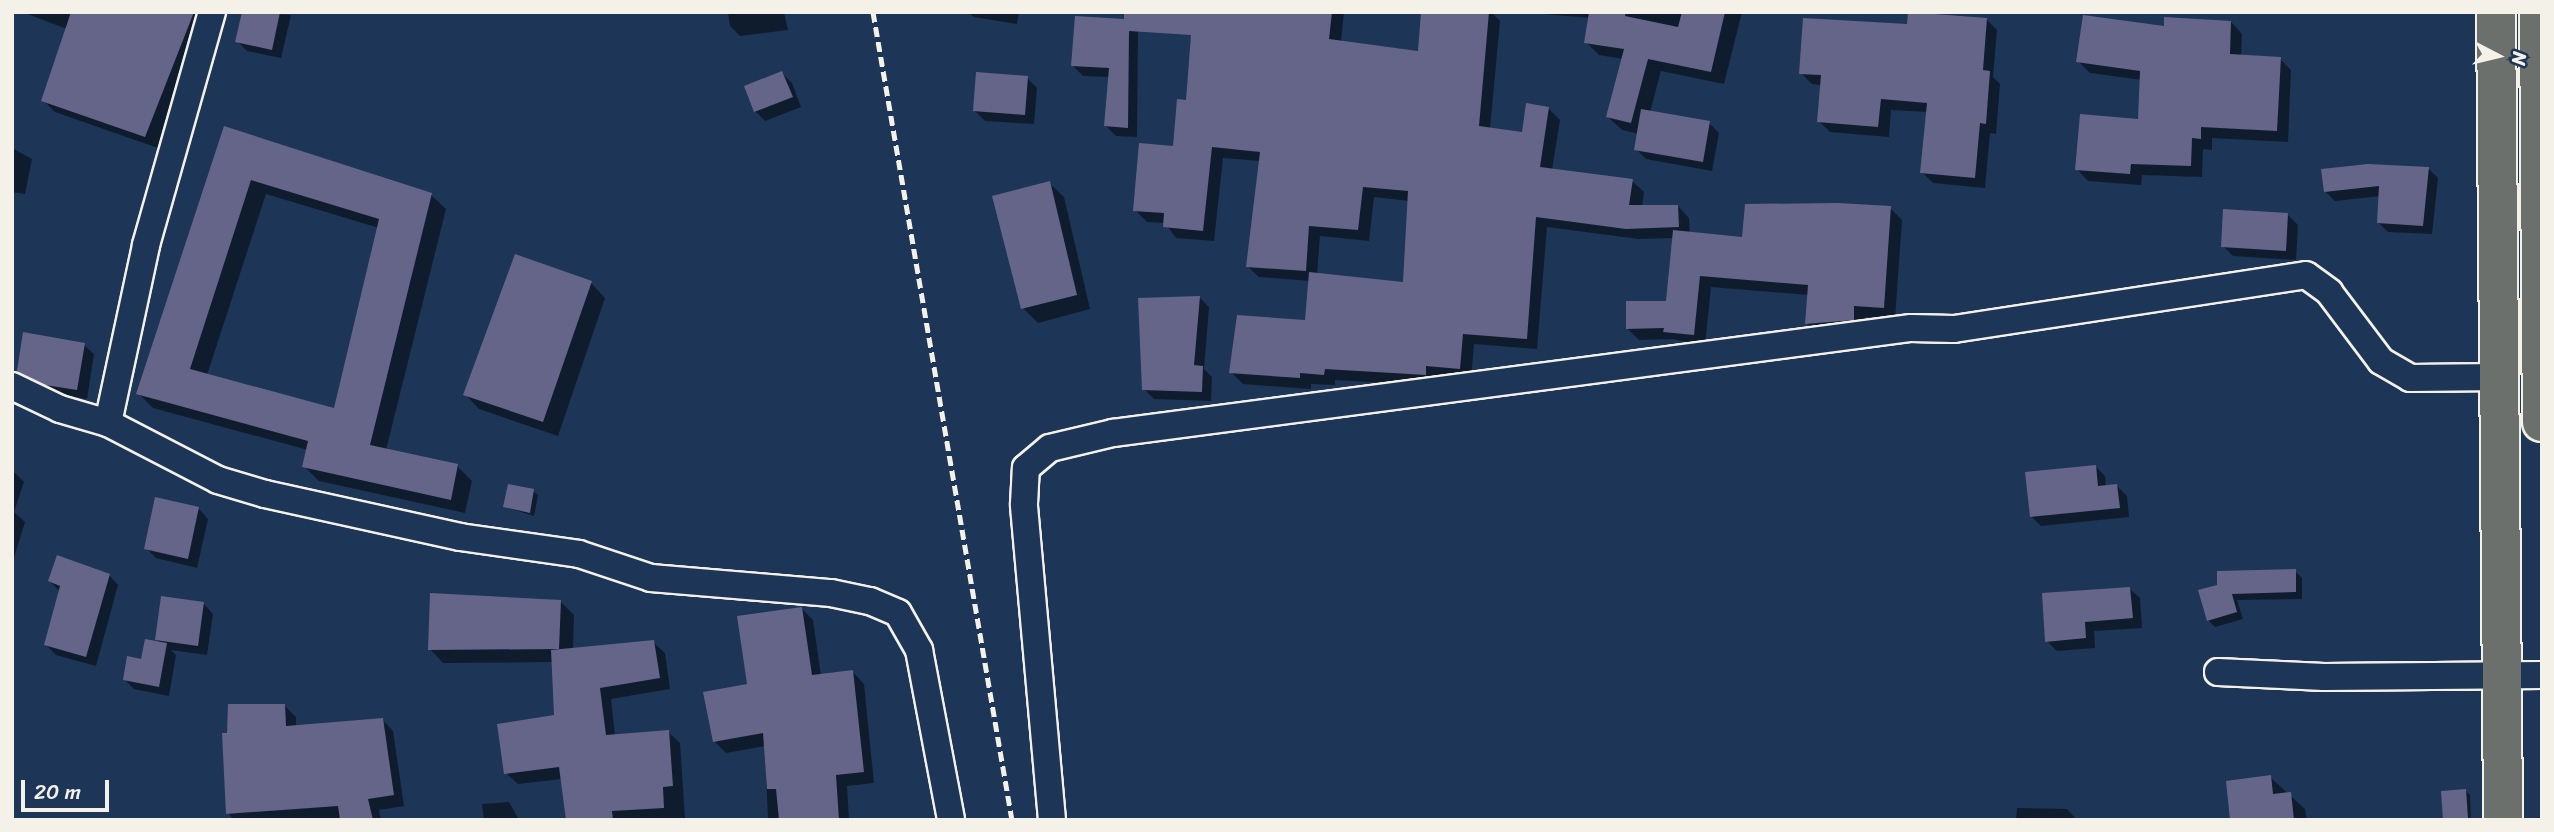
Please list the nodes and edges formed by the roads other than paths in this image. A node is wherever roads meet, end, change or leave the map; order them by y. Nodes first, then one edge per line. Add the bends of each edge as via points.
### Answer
1 (212, 12) edge
2 (2496, 12) edge
3 (2539, 12) edge
4 (2500, 377) junction
5 (12, 386) edge
6 (2542, 422) edge
7 (108, 423) junction
8 (2218, 672) dead end
9 (2542, 675) edge
10 (2502, 677) junction
11 (951, 820) edge
12 (1052, 820) edge
13 (2503, 820) edge

1 - 7 street via 146,245
2 - 4 highway
3 - 6 highway
4 - 10 highway
4 - 12 street via 2410,378 2381,361 2329,292 2306,275 1954,329 1911,328 1113,433 1049,448 1026,468 1024,504
5 - 7 street via 60,409
7 - 11 street via 171,458 265,494 460,537 579,554 651,578 831,593 898,613 919,650
8 - 10 street
9 - 10 street
10 - 13 highway

